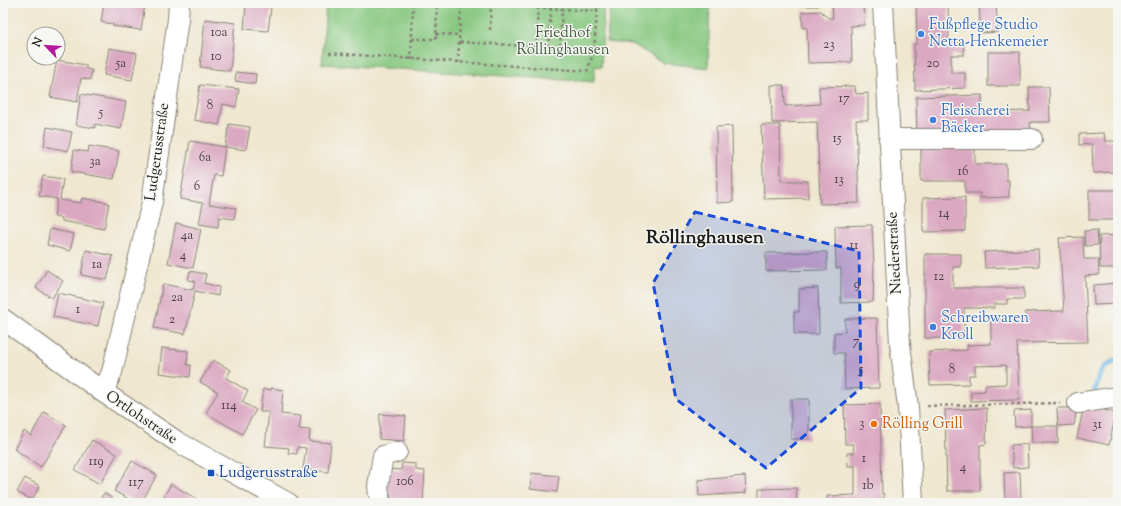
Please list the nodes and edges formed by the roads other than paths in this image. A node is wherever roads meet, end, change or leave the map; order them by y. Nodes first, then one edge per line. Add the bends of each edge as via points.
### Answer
1 (179, 3) edge
2 (883, 3) edge
3 (889, 139) junction
4 (1032, 139) dead end
5 (3, 319) edge
6 (103, 392) junction
7 (1118, 397) edge
8 (1078, 403) road end
9 (397, 452) dead end
10 (288, 503) edge
11 (380, 503) edge
12 (913, 503) edge

1 - 6 street, Ludgerusstraße via 152,202 120,343
2 - 3 street, Niederstraße
3 - 4 street
3 - 12 street, Niederstraße via 900,344 908,407
5 - 6 street, Ortlohstraße
6 - 10 street, Ortlohstraße via 176,441
7 - 8 street
9 - 11 street via 383,456 378,486

